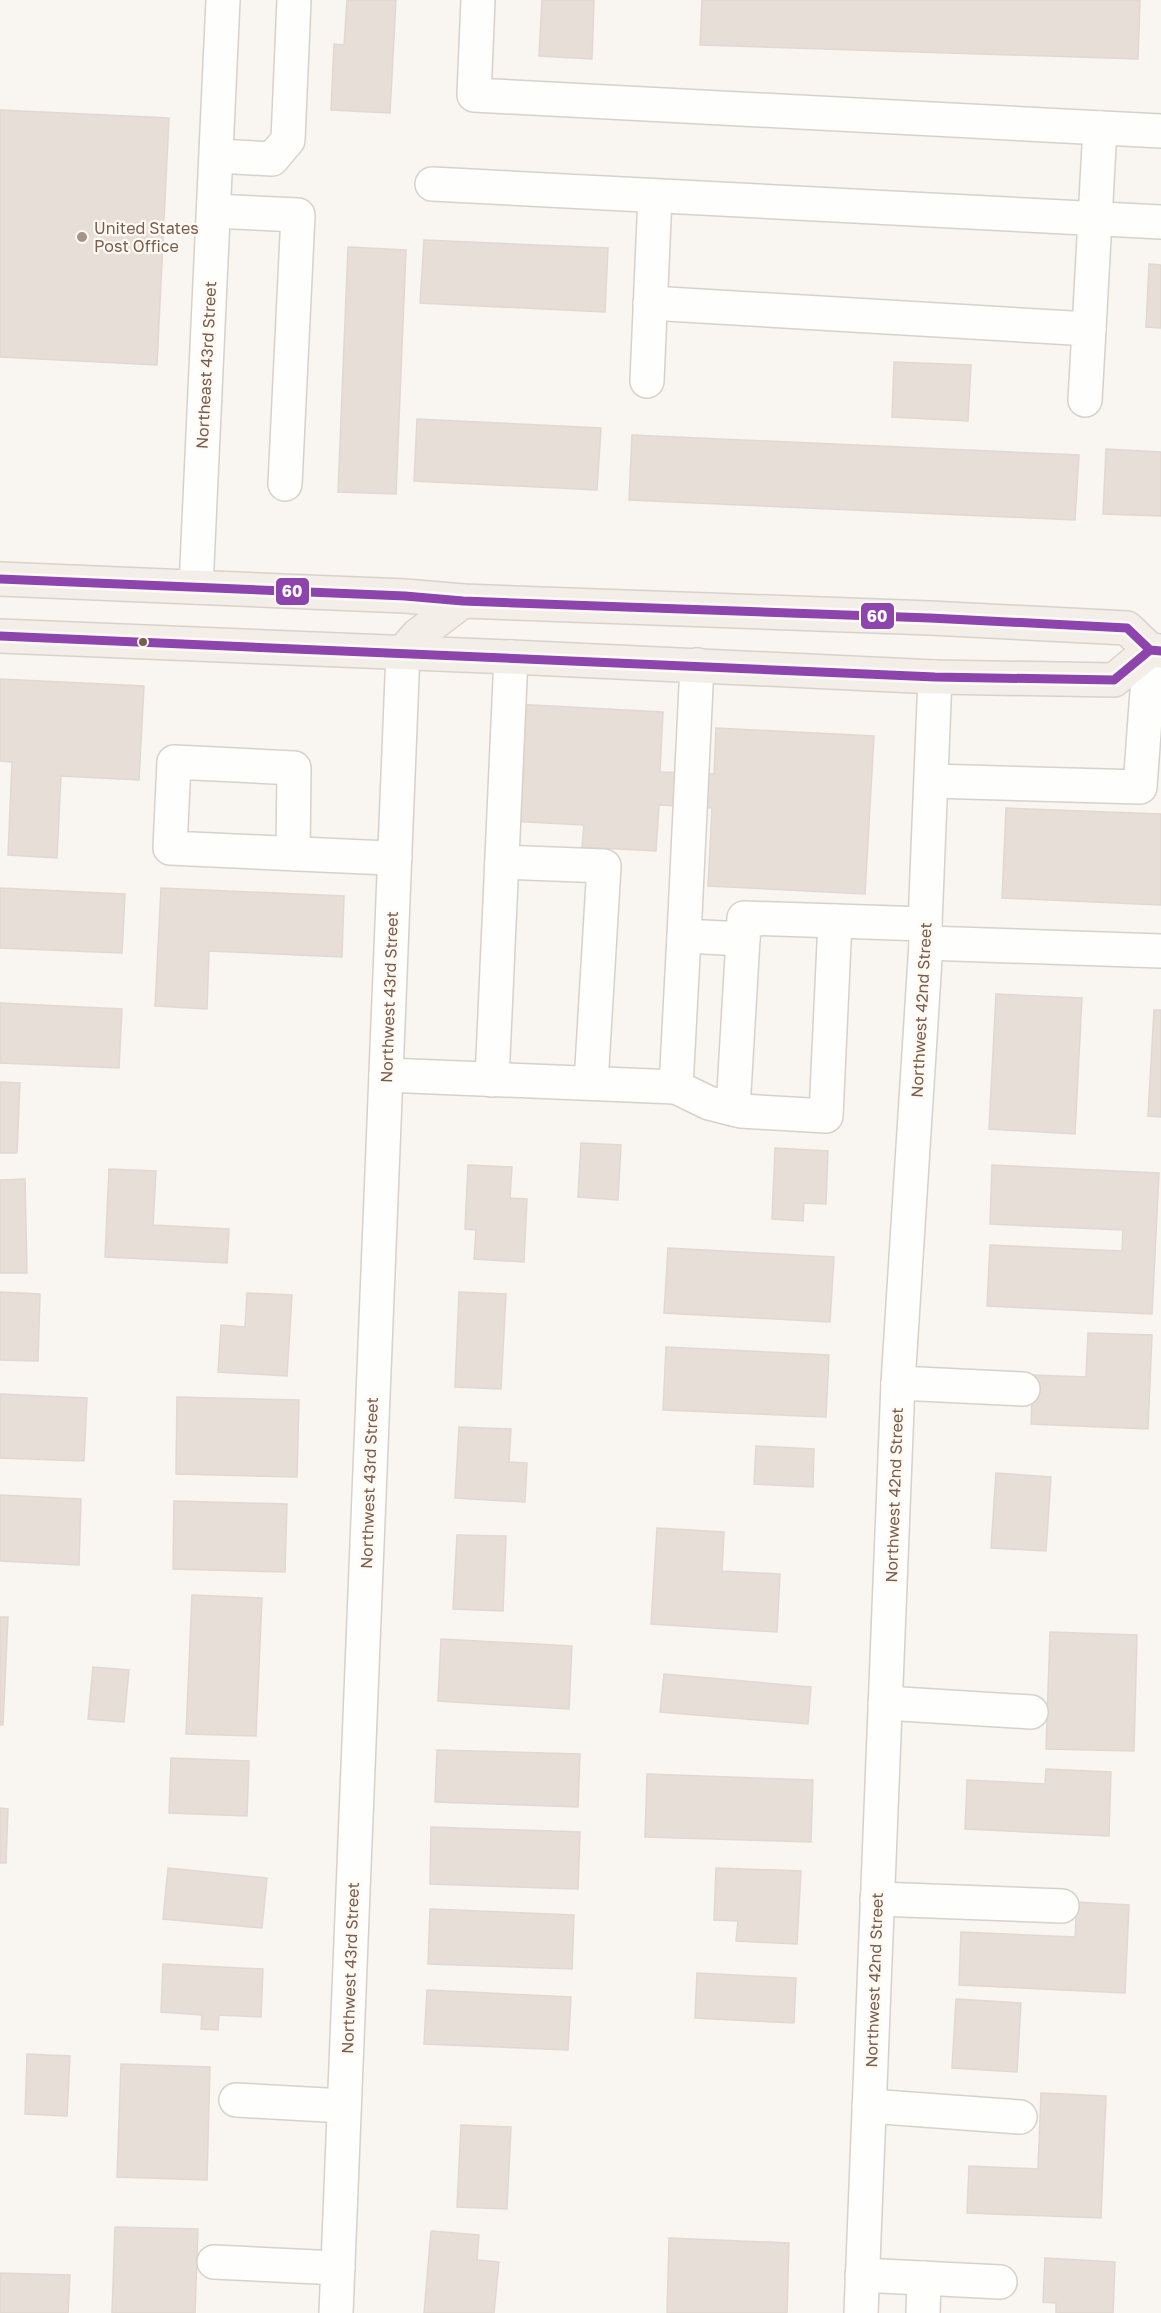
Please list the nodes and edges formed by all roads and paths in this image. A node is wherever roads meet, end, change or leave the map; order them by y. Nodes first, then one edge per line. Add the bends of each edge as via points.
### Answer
1 (223, 0) edge
2 (294, 0) edge
3 (478, 0) edge
4 (1100, 128) junction
5 (1161, 131) edge
6 (217, 156) junction
7 (432, 184) dead end
8 (655, 196) junction
9 (214, 211) junction
10 (1094, 219) junction
11 (1161, 222) edge
12 (650, 303) junction
13 (1089, 329) junction
14 (647, 381) dead end
15 (1085, 400) dead end
16 (285, 484) dead end
17 (0, 579) edge
18 (196, 587) junction
19 (463, 601) junction
20 (0, 636) edge
21 (1155, 650) edge
22 (403, 652) junction
23 (511, 657) junction
24 (697, 665) junction
25 (935, 677) junction
26 (932, 781) junction
27 (293, 854) dead end
28 (394, 858) junction
29 (502, 862) junction
30 (835, 921) junction
31 (925, 933) junction
32 (684, 936) junction
33 (743, 939) junction
34 (1161, 951) edge
35 (386, 1076) junction
36 (492, 1080) junction
37 (591, 1083) junction
38 (676, 1087) junction
39 (733, 1109) junction
40 (898, 1383) junction
41 (1023, 1389) dead end
42 (885, 1703) junction
43 (1030, 1712) dead end
44 (877, 1899) junction
45 (1062, 1906) dead end
46 (236, 2100) dead end
47 (344, 2106) junction
48 (869, 2106) junction
49 (1020, 2117) dead end
50 (214, 2262) dead end
51 (338, 2268) junction
52 (862, 2275) junction
53 (924, 2278) junction
54 (1000, 2282) dead end
55 (336, 2313) edge
56 (861, 2313) edge
57 (923, 2313) edge

1 - 6 street, Northeast 43rd Street
2 - 6 street via 288,140 272,159
3 - 4 street via 474,95
4 - 5 street
4 - 10 street
6 - 9 street, Northeast 43rd Street
7 - 8 street
8 - 10 street
8 - 12 street
9 - 16 street via 298,214
9 - 18 street, Northeast 43rd Street
10 - 11 street
10 - 13 street
12 - 13 street
12 - 14 street
13 - 15 street
17 - 18 main road
18 - 19 main road
19 - 21 main road via 1127,628
19 - 22 main road via 418,635
20 - 22 main road
21 - 25 main road via 1114,680
21 - 26 street via 1140,787
22 - 23 main road
22 - 28 street, Northwest 43rd Street
23 - 24 main road
23 - 29 street
24 - 25 main road
24 - 32 street
25 - 26 street, Northwest 42nd Street
26 - 31 street, Northwest 42nd Street
27 - 28 street
28 - 35 street, Northwest 43rd Street
29 - 36 street
29 - 37 street via 604,866
30 - 31 street
30 - 33 street via 744,918
30 - 39 street via 826,1116
31 - 34 street
31 - 40 street, Northwest 42nd Street
32 - 33 street
32 - 38 street
33 - 39 street
35 - 36 street
35 - 47 street, Northwest 43rd Street
36 - 37 street
37 - 38 street
38 - 39 street via 709,1103
40 - 41 street
40 - 42 street, Northwest 42nd Street
42 - 43 street
42 - 44 street, Northwest 42nd Street
44 - 45 street
44 - 48 street, Northwest 42nd Street
46 - 47 street
47 - 51 street, Northwest 43rd Street
48 - 49 street
48 - 52 street, Northwest 42nd Street
50 - 51 street
51 - 55 street, Northwest 43rd Street
52 - 53 street
52 - 56 street, Northwest 42nd Street
53 - 54 street
53 - 57 street

